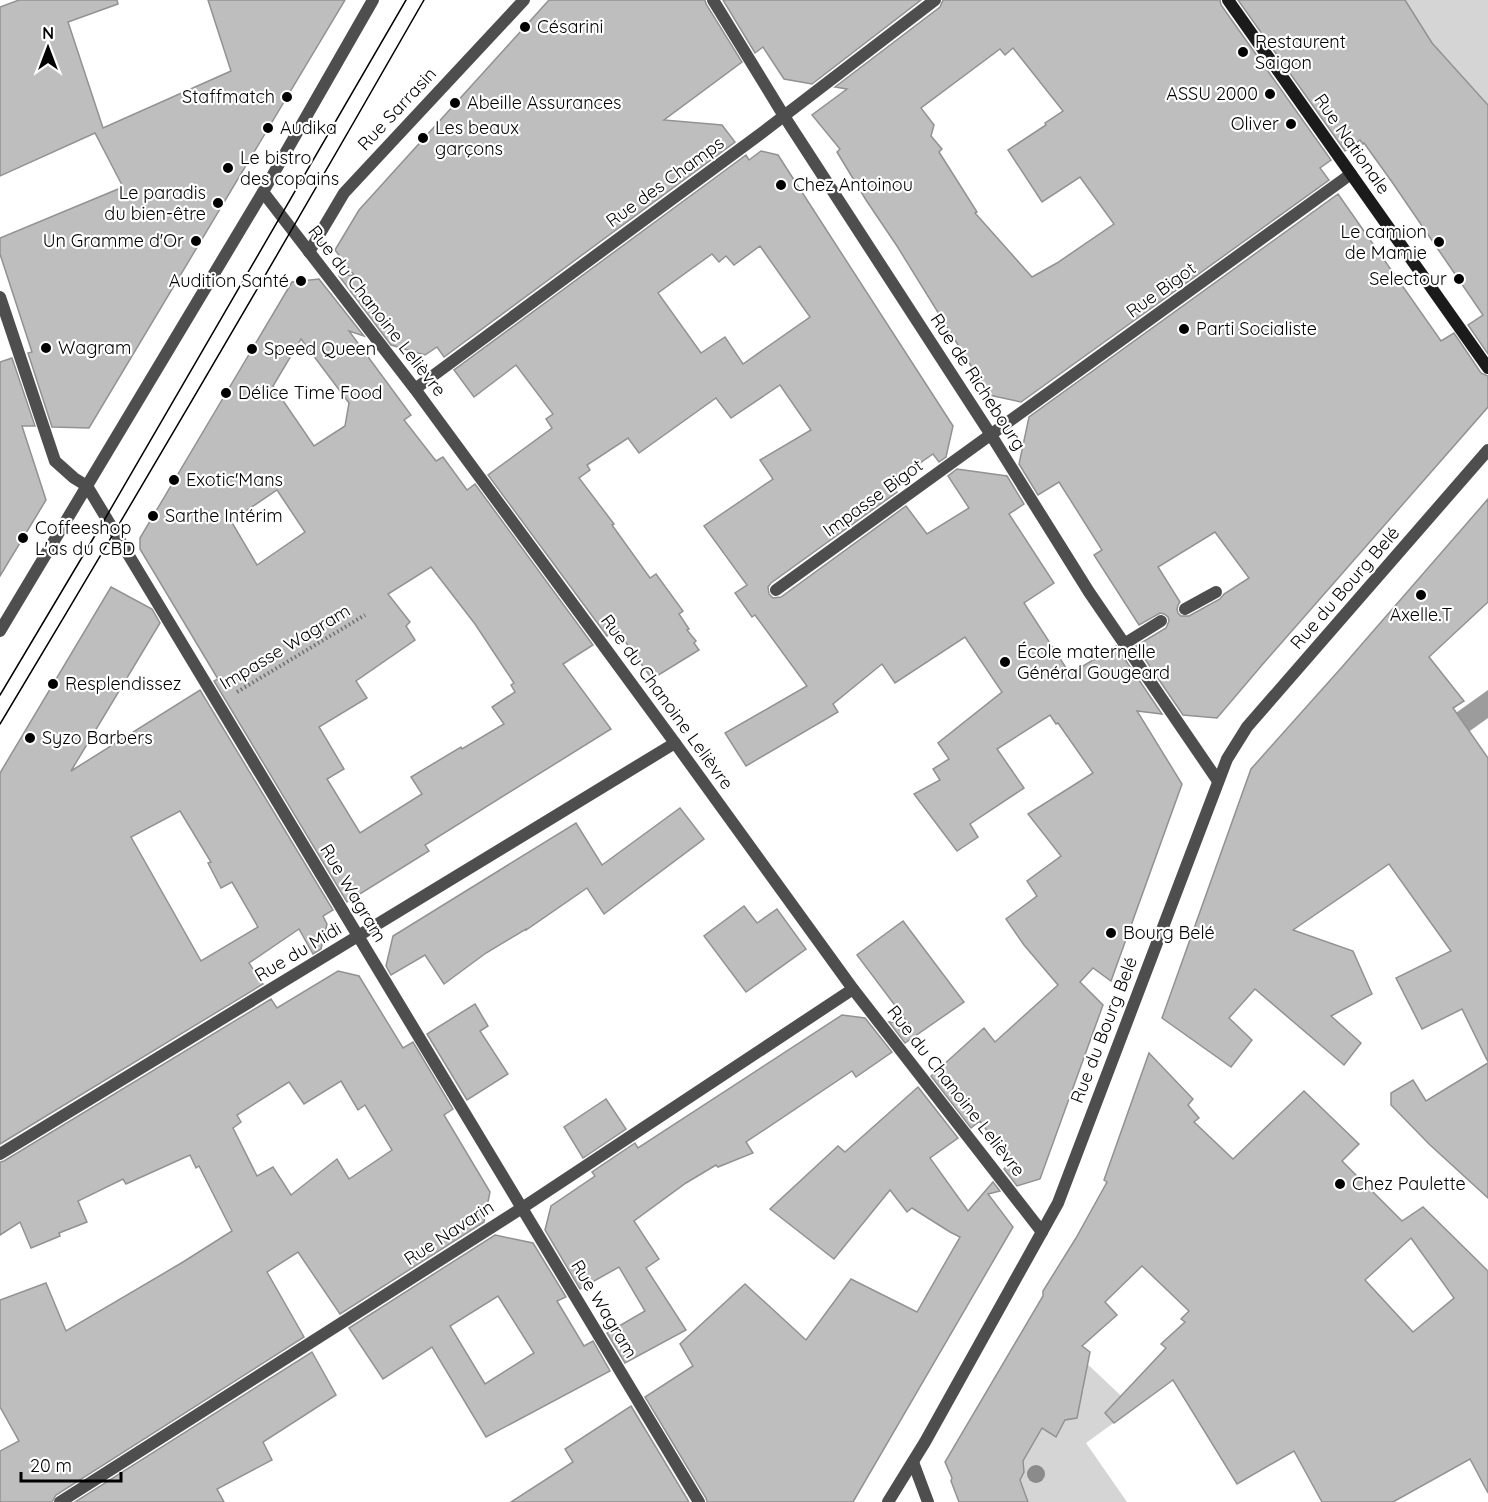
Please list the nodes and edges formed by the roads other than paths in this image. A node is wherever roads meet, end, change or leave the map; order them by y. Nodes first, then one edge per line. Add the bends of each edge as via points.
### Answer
1 (373, 0) edge
2 (524, 0) edge
3 (713, 0) edge
4 (935, 0) edge
5 (1228, 0) edge
6 (784, 116) junction
7 (1351, 174) junction
8 (263, 192) junction
9 (309, 252) junction
10 (0, 297) edge
11 (1488, 368) edge
12 (415, 389) junction
13 (991, 435) junction
14 (1488, 450) edge
15 (87, 486) junction
16 (776, 590) dead end
17 (1216, 592) dead end
18 (1185, 609) dead end
19 (1161, 621) dead end
20 (0, 631) edge
21 (1124, 644) junction
22 (675, 743) junction
23 (1218, 781) junction
24 (358, 936) junction
25 (853, 989) junction
26 (1, 1150) edge
27 (522, 1208) junction
28 (1042, 1232) junction
29 (913, 1462) junction
30 (60, 1502) edge
31 (699, 1502) edge
32 (888, 1502) edge
33 (927, 1502) edge

1 - 8 street
2 - 9 street, Rue Sarrasin via 344,193
3 - 6 street, Rue de Richebourg
4 - 6 street, Rue des Champs
5 - 7 main road, Rue Nationale
6 - 12 street, Rue des Champs
6 - 13 street, Rue de Richebourg
7 - 11 main road, Rue Nationale
7 - 13 street, Rue Bigot
8 - 9 street, Rue du Chanoine Lelièvre
8 - 15 street
9 - 12 street, Rue du Chanoine Lelièvre
10 - 15 street, Rue Wagram via 55,461
12 - 22 street, Rue du Chanoine Lelièvre
13 - 16 street, Impasse Bigot
13 - 21 street, Rue de Richebourg
14 - 23 street, Rue du Bourg Belé via 1248,727
15 - 20 street
15 - 24 street, Rue Wagram
17 - 18 street
19 - 21 street
21 - 23 street, Rue de Richebourg
22 - 24 street, Rue du Midi
22 - 25 street, Rue du Chanoine Lelièvre
23 - 28 street, Rue du Bourg Belé via 1058,1203
24 - 26 street, Rue du Midi
24 - 27 street, Rue Wagram
25 - 27 street, Rue Navarin
25 - 28 street, Rue du Chanoine Lelièvre
27 - 30 street, Rue Navarin
27 - 31 street, Rue Wagram
28 - 29 street, Rue du Bourg Belé
29 - 32 street, Rue du Bourg Belé
29 - 33 street

